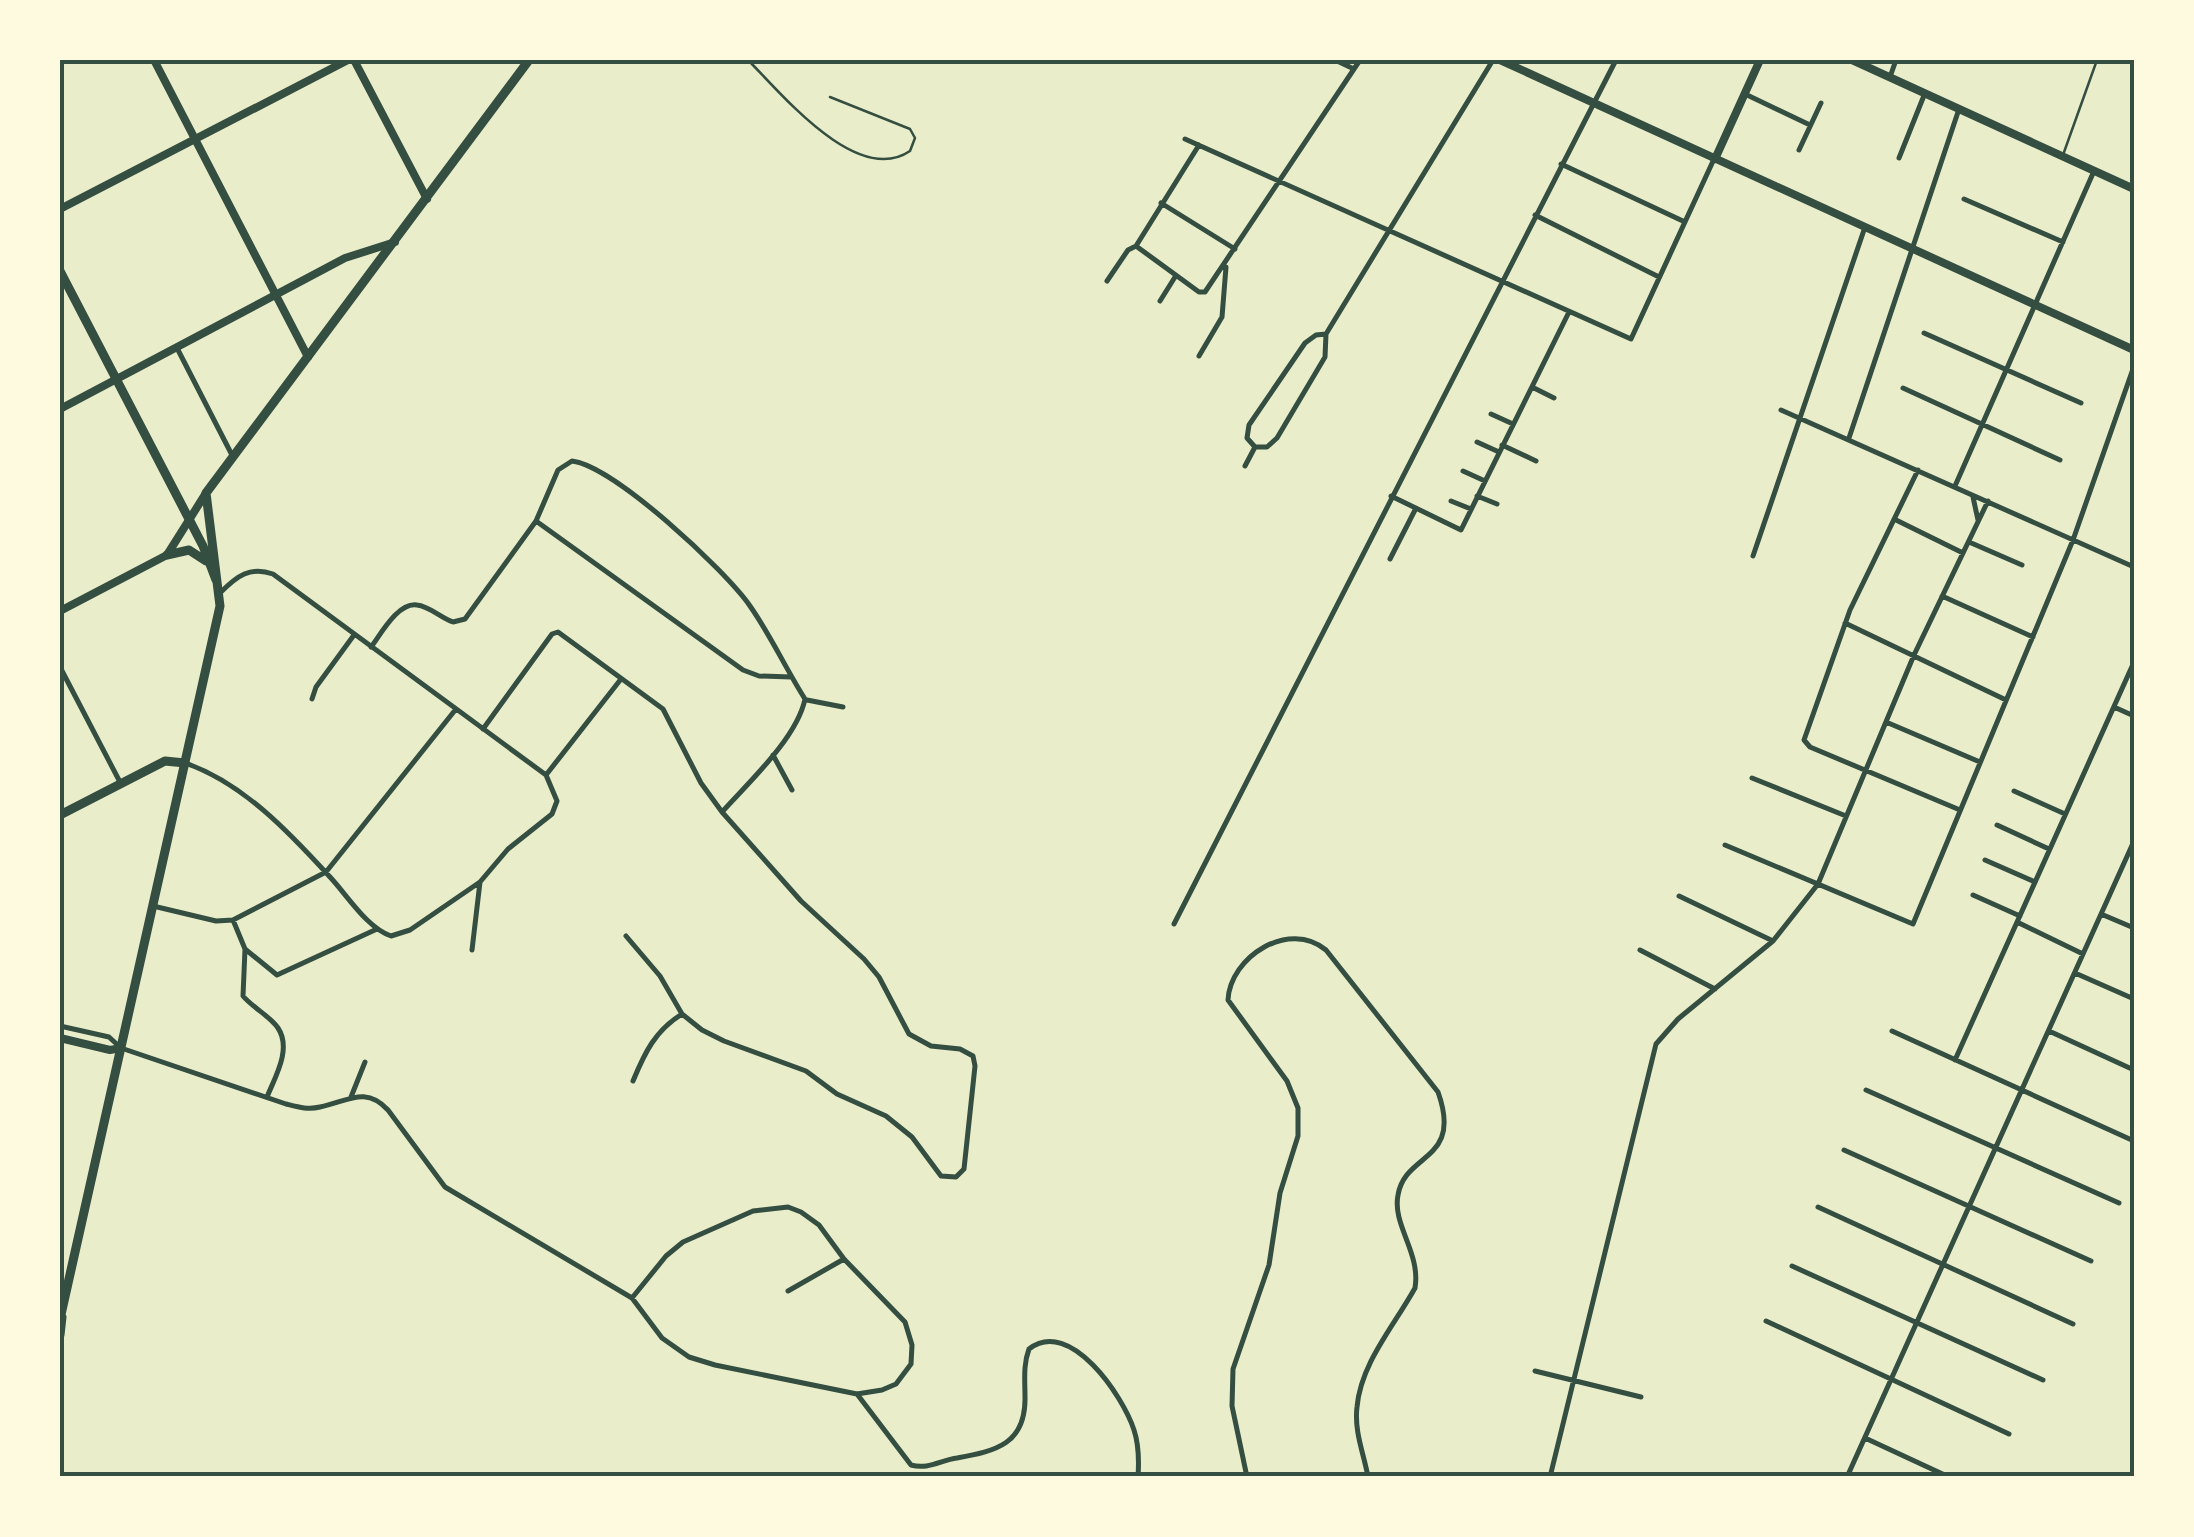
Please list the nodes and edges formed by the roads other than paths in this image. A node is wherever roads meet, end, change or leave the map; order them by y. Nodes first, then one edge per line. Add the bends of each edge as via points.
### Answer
1 (154, 60) edge
2 (351, 60) edge
3 (529, 60) edge
4 (748, 60) edge
5 (1334, 60) edge
6 (1360, 60) edge
7 (1496, 60) edge
8 (1616, 60) edge
9 (1760, 60) edge
10 (1852, 60) edge
11 (1896, 60) edge
12 (2098, 60) edge
13 (1354, 69) junction
14 (1890, 77) junction
15 (1744, 94) junction
16 (1926, 94) junction
17 (830, 98) dead end
18 (1594, 102) junction
19 (1821, 102) dead end
20 (1959, 109) junction
21 (1810, 125) junction
22 (194, 138) junction
23 (1184, 139) dead end
24 (1199, 145) junction
25 (1799, 150) dead end
26 (2062, 156) junction
27 (1715, 158) junction
28 (1899, 158) dead end
29 (1562, 164) junction
30 (2094, 171) junction
31 (1280, 182) junction
32 (2134, 189) edge
33 (1964, 199) dead end
34 (427, 200) junction
35 (1161, 204) junction
36 (60, 208) edge
37 (1535, 215) junction
38 (1685, 222) junction
39 (1865, 227) junction
40 (1388, 231) junction
41 (395, 242) junction
42 (2063, 242) junction
43 (1136, 246) junction
44 (1912, 248) junction
45 (1235, 249) junction
46 (1226, 264) junction
47 (60, 271) edge
48 (1175, 277) junction
49 (1659, 277) junction
50 (1107, 280) dead end
51 (1500, 282) junction
52 (276, 296) junction
53 (1160, 301) dead end
54 (2035, 306) junction
55 (1569, 312) junction
56 (1924, 333) dead end
57 (1326, 334) junction
58 (176, 348) junction
59 (2134, 350) edge
60 (308, 356) junction
61 (1199, 356) dead end
62 (2134, 366) edge
63 (2006, 370) junction
64 (117, 379) junction
65 (1532, 387) junction
66 (1904, 388) dead end
67 (1554, 398) dead end
68 (2081, 403) dead end
69 (60, 409) edge
70 (1781, 410) dead end
71 (1491, 414) dead end
72 (1798, 417) junction
73 (1513, 424) junction
74 (1982, 424) junction
75 (1848, 439) junction
76 (1476, 442) dead end
77 (1255, 448) junction
78 (1500, 448) junction
79 (233, 456) junction
80 (2060, 460) dead end
81 (1536, 461) dead end
82 (1245, 466) dead end
83 (1918, 470) junction
84 (1463, 471) dead end
85 (1485, 481) junction
86 (1955, 486) junction
87 (206, 493) junction
88 (1971, 494) junction
89 (1392, 496) junction
90 (1478, 496) junction
91 (1451, 501) dead end
92 (1988, 502) junction
93 (1496, 504) dead end
94 (1416, 508) junction
95 (1471, 509) junction
96 (1894, 519) junction
97 (536, 520) junction
98 (190, 522) junction
99 (1978, 522) junction
100 (2073, 540) junction
101 (1969, 542) junction
102 (1963, 553) junction
103 (167, 555) junction
104 (1753, 556) dead end
105 (1390, 559) dead end
106 (2022, 565) dead end
107 (211, 568) junction
108 (2134, 568) edge
109 (220, 592) junction
110 (1942, 596) junction
111 (60, 611) edge
112 (1845, 623) junction
113 (354, 635) junction
114 (2033, 636) junction
115 (372, 648) junction
116 (1914, 655) junction
117 (2134, 662) edge
118 (60, 667) edge
119 (791, 677) junction
120 (622, 678) junction
121 (312, 700) dead end
122 (805, 700) junction
123 (2006, 700) junction
124 (843, 707) dead end
125 (2114, 707) junction
126 (456, 709) junction
127 (2134, 716) edge
128 (1886, 722) junction
129 (483, 729) junction
130 (773, 755) junction
131 (1980, 762) junction
132 (185, 763) junction
133 (1865, 771) junction
134 (546, 775) junction
135 (1752, 778) dead end
136 (121, 784) junction
137 (792, 790) dead end
138 (2014, 791) dead end
139 (1960, 810) junction
140 (722, 812) junction
141 (2066, 814) junction
142 (60, 815) edge
143 (1846, 816) junction
144 (1997, 825) dead end
145 (2134, 841) edge
146 (1725, 844) dead end
147 (2050, 849) junction
148 (2131, 855) edge
149 (1985, 860) dead end
150 (326, 872) junction
151 (480, 882) junction
152 (2035, 882) junction
153 (1818, 884) junction
154 (1973, 895) dead end
155 (1679, 896) dead end
156 (153, 906) junction
157 (2101, 914) junction
158 (2018, 919) junction
159 (232, 920) junction
160 (1174, 924) dead end
161 (2134, 928) edge
162 (377, 929) junction
163 (626, 936) dead end
164 (1774, 941) junction
165 (244, 949) junction
166 (472, 950) dead end
167 (1640, 950) dead end
168 (2083, 954) junction
169 (2074, 973) junction
170 (1715, 989) junction
171 (2134, 999) edge
172 (682, 1014) junction
173 (60, 1026) edge
174 (1892, 1031) dead end
175 (2048, 1031) junction
176 (60, 1038) edge
177 (122, 1048) junction
178 (1955, 1060) junction
179 (365, 1062) dead end
180 (2134, 1070) edge
181 (633, 1081) dead end
182 (1866, 1090) dead end
183 (2022, 1090) junction
184 (351, 1096) junction
185 (267, 1098) junction
186 (2134, 1141) edge
187 (1996, 1148) junction
188 (1844, 1150) dead end
189 (2119, 1203) dead end
190 (1969, 1207) junction
191 (1818, 1208) dead end
192 (844, 1259) junction
193 (2091, 1261) dead end
194 (1943, 1265) junction
195 (1792, 1266) dead end
196 (788, 1291) dead end
197 (632, 1298) junction
198 (61, 1317) edge
199 (1766, 1322) dead end
200 (1916, 1324) junction
201 (2073, 1324) dead end
202 (60, 1335) edge
203 (1535, 1371) dead end
204 (1573, 1380) junction
205 (2042, 1380) dead end
206 (1890, 1382) junction
207 (857, 1394) junction
208 (1641, 1397) dead end
209 (2009, 1434) dead end
210 (1865, 1438) junction
211 (1930, 1468) junction
212 (1138, 1477) edge
213 (1247, 1477) edge
214 (1368, 1477) edge
215 (1550, 1477) edge
216 (1848, 1477) edge
217 (1926, 1477) edge
218 (1949, 1477) edge

1 - 22 main road
2 - 22 main road
2 - 34 main road
3 - 34 main road
4 - 17 lane via 851,151 878,159 910,152 910,129
5 - 13 street
6 - 13 street
7 - 18 main road
7 - 40 street
8 - 18 street
9 - 15 main road
10 - 14 main road
11 - 14 street
12 - 26 lane
13 - 31 street
14 - 16 main road
15 - 21 street
15 - 27 main road
16 - 20 main road
16 - 28 street
18 - 27 main road
18 - 29 street
19 - 21 street
20 - 26 main road
20 - 44 street
21 - 25 street
22 - 36 main road
22 - 52 main road
23 - 24 street
24 - 31 street
24 - 35 street
26 - 30 main road
27 - 38 street
27 - 39 main road
29 - 37 street
29 - 38 street
30 - 32 main road
30 - 42 street
31 - 40 street
31 - 45 street
33 - 42 street
34 - 41 main road
35 - 43 street
35 - 45 street
37 - 49 street
37 - 51 street
38 - 49 street
39 - 44 main road
39 - 72 street
40 - 51 street
40 - 57 street
41 - 52 main road via 345,258
41 - 60 main road
42 - 54 street
43 - 48 street
43 - 50 street
44 - 54 main road
44 - 75 street
45 - 46 street
46 - 48 street via 1202,293
46 - 61 street via 1222,317
47 - 64 main road
48 - 53 street
49 - 55 street via 1631,338
51 - 55 street
51 - 89 street
52 - 58 main road
52 - 60 main road
54 - 59 main road
54 - 63 street
55 - 65 street
56 - 63 street
57 - 77 street via 1325,357 1277,438
57 - 77 street via 1305,343 1250,425 1247,438
58 - 64 main road
58 - 79 street
60 - 79 main road
62 - 100 street
63 - 68 street
63 - 74 street
64 - 69 main road
64 - 98 main road
65 - 67 street
65 - 73 street
66 - 74 street
70 - 72 street
71 - 73 street
72 - 75 street
72 - 104 street
73 - 78 street
74 - 80 street
74 - 86 street
75 - 83 street
76 - 78 street
77 - 82 street
78 - 81 street
78 - 85 street
79 - 87 main road
83 - 86 street
83 - 96 street
84 - 85 street
85 - 90 street
86 - 88 street
87 - 98 main road
87 - 109 main road
88 - 92 street
88 - 99 street
89 - 94 street
89 - 160 street
90 - 93 street
90 - 95 street
91 - 95 street
92 - 99 street
92 - 100 street
94 - 95 street via 1462,530
94 - 105 street
96 - 102 street
96 - 112 street
97 - 115 street via 465,619 453,622 410,604
97 - 119 street via 744,670
97 - 119 street via 563,465 578,462 603,471 730,581
98 - 103 main road
98 - 107 main road
99 - 101 street
100 - 108 street
100 - 114 street
101 - 102 street
101 - 106 street
102 - 110 street
103 - 107 main road via 192,551
103 - 111 main road
107 - 109 main road
109 - 113 street via 242,573 268,572
109 - 132 main road
110 - 114 street
110 - 116 street
112 - 116 street
112 - 133 street via 1804,737
113 - 115 street
113 - 121 street
114 - 123 street
115 - 126 street
116 - 123 street
116 - 128 street
117 - 125 street
118 - 136 street
119 - 122 street
120 - 129 street via 565,634 552,634
120 - 134 street
120 - 140 street via 662,709
122 - 124 street
122 - 130 street
123 - 131 street
125 - 127 street
125 - 141 street
126 - 129 street
126 - 150 street
128 - 131 street
128 - 133 street
129 - 134 street
130 - 137 street
130 - 140 street
131 - 139 street
132 - 136 main road via 165,761
132 - 150 street via 240,790
132 - 156 main road
133 - 139 street
133 - 143 street
134 - 151 street via 555,811
135 - 143 street
136 - 142 main road
138 - 141 street
139 - 153 street via 1913,924
140 - 172 street via 864,959 909,1034 931,1046 966,1051 975,1061 961,1174 946,1178 886,1116 806,1071 724,1041
141 - 147 street
143 - 153 street
144 - 147 street
145 - 148 street
146 - 153 street
147 - 152 street
148 - 157 street
149 - 152 street
150 - 159 street
150 - 162 street
151 - 162 street via 399,936
151 - 166 street
152 - 158 street
153 - 164 street
154 - 158 street
155 - 164 street
156 - 159 street
156 - 177 main road
157 - 161 street
157 - 168 street
158 - 168 street
158 - 178 street
159 - 165 street
162 - 165 street via 277,975
163 - 172 street
164 - 170 street
165 - 185 street via 243,996 278,1027 283,1041
167 - 170 street
168 - 169 street
169 - 171 street
169 - 175 street
170 - 204 street via 1668,1029 1652,1053
172 - 181 street via 651,1042
173 - 177 street via 109,1037
174 - 178 street
175 - 180 street
175 - 183 street
176 - 177 main road
177 - 185 street
177 - 198 main road
178 - 183 street
179 - 184 street
182 - 187 street
183 - 186 street
183 - 187 street
184 - 185 street via 312,1108
184 - 197 street via 384,1104 454,1193
187 - 189 street
187 - 190 street
188 - 190 street
190 - 193 street
190 - 194 street
191 - 194 street
192 - 196 street
192 - 197 street via 810,1217 788,1207 764,1208 672,1249
192 - 207 street via 906,1322 912,1345 902,1378
194 - 200 street
194 - 201 street
195 - 200 street
197 - 207 street via 662,1338 689,1356
198 - 202 main road
199 - 206 street
200 - 205 street
200 - 206 street
203 - 204 street
204 - 208 street
204 - 215 street
206 - 209 street
206 - 210 street
207 - 212 street via 911,1465 990,1453 1009,1441 1022,1419 1029,1349 1060,1343 1118,1393 1137,1440
210 - 211 street
210 - 216 street
211 - 217 street
211 - 218 street
213 - 214 street via 1232,1406 1232,1369 1269,1266 1280,1193 1298,1136 1298,1108 1287,1081 1228,1000 1228,987 1252,956 1282,939 1300,938 1326,950 1438,1092 1445,1122 1440,1140 1398,1192 1417,1274 1360,1392 1358,1436

